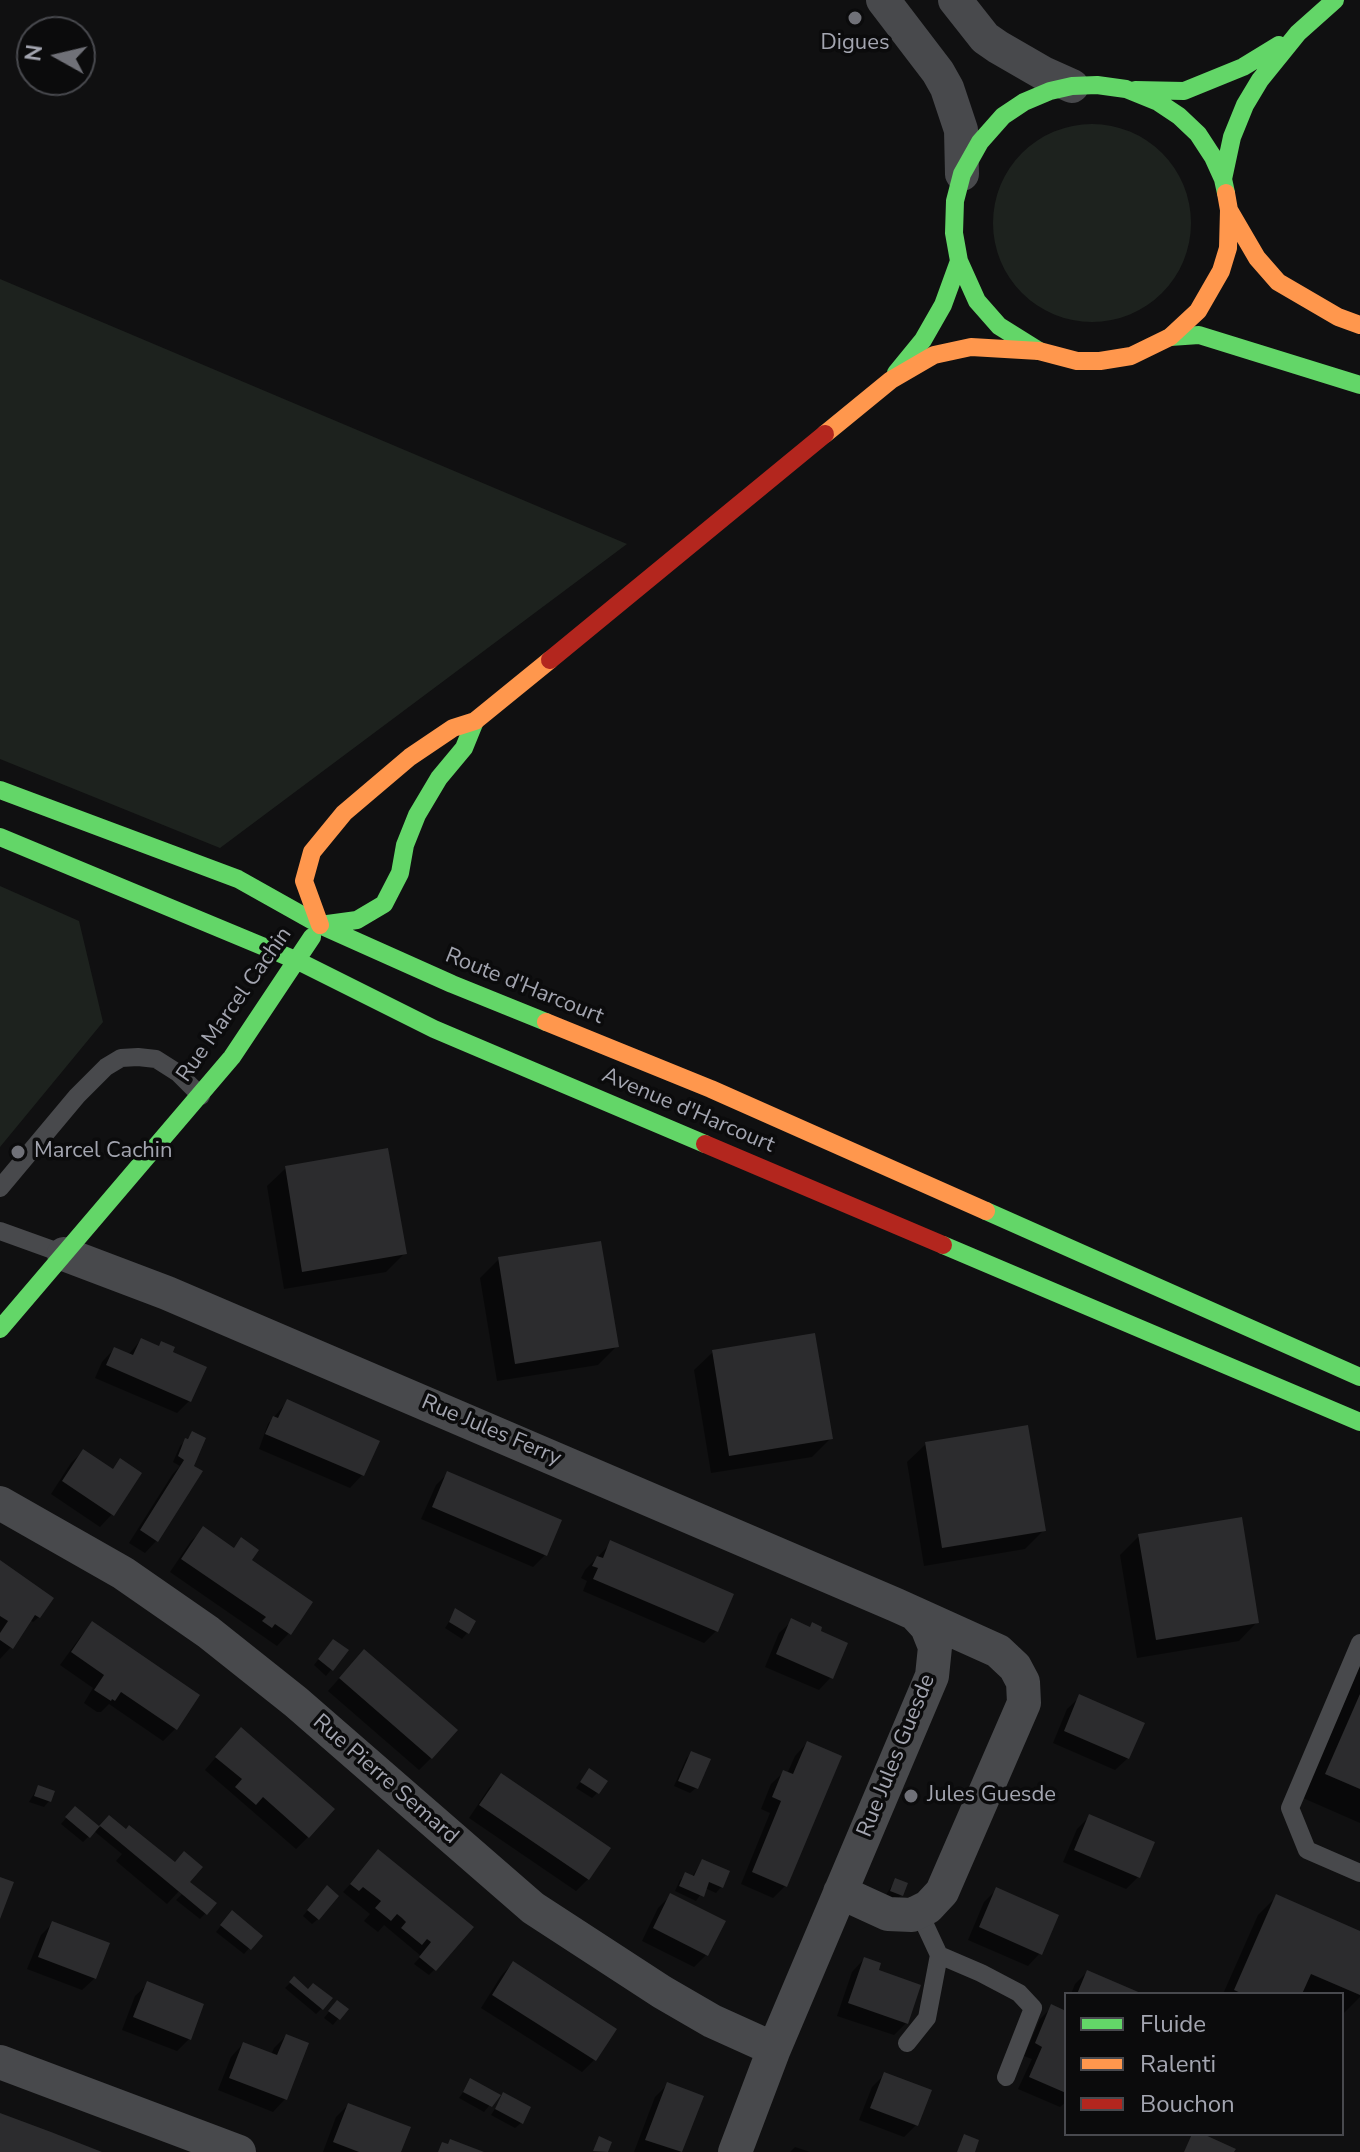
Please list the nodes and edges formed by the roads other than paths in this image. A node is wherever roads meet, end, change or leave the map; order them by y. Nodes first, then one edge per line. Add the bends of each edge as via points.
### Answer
1 (883, 0) edge
2 (955, 0) edge
3 (1335, 0) edge
4 (1298, 33) junction
5 (1072, 86) junction
6 (1126, 89) junction
7 (962, 174) junction
8 (1223, 179) junction
9 (1229, 210) junction
10 (959, 261) junction
11 (1360, 325) edge
12 (1170, 337) junction
13 (1039, 351) junction
14 (891, 380) junction
15 (1360, 385) edge
16 (475, 721) junction
17 (0, 790) edge
18 (0, 837) edge
19 (320, 925) junction
20 (298, 961) junction
21 (711, 1089) joint
22 (201, 1096) junction
23 (0, 1188) edge
24 (0, 1231) edge
25 (64, 1254) junction
26 (0, 1329) edge
27 (1360, 1377) edge
28 (1360, 1422) edge
29 (0, 1503) edge
30 (915, 1614) junction
31 (1360, 1643) edge
32 (1360, 1873) edge
33 (840, 1892) junction
34 (919, 1912) junction
35 (939, 1955) junction
36 (907, 2043) dead end
37 (774, 2049) junction
38 (0, 2062) edge
39 (1006, 2077) dead end
40 (239, 2152) edge
41 (735, 2152) edge

1 - 7 street via 951,97 961,130
2 - 5 street via 985,38
3 - 4 main road
4 - 6 main road via 1243,67 1184,91
4 - 8 main road via 1245,105
5 - 6 main road
5 - 7 main road via 1003,116
6 - 8 main road via 1179,116 1198,134
7 - 10 main road via 955,201
8 - 9 main road
9 - 11 main road via 1278,282
9 - 12 main road via 1228,248 1216,284 1198,311
10 - 13 main road via 977,301 999,326
10 - 14 main road via 943,305
12 - 13 main road via 1131,356 1100,361
12 - 15 main road via 1199,335
13 - 14 main road via 953,350
14 - 16 main road
16 - 19 main road via 464,748 417,815 400,873 384,904 357,920
16 - 19 main road via 453,728 370,789 312,852 304,881
17 - 19 main road via 238,879
18 - 20 main road, Avenue d'Harcourt
19 - 20 main road, Rue Marcel Cachin
19 - 21 main road, Route d'Harcourt
20 - 22 main road, Rue Marcel Cachin
20 - 28 main road, Avenue d'Harcourt via 448,1035
21 - 27 main road, Avenue d'Harcourt
22 - 23 lane via 156,1059 121,1058 77,1096
22 - 25 main road, Rue Marcel Cachin
24 - 25 lane
25 - 26 main road, Rue Marcel Cachin
25 - 30 street, Rue Jules Ferry via 167,1293
29 - 37 street, Rue Pierre Semard via 123,1573 208,1632 533,1908 662,1992
30 - 33 street, Rue Jules Guesde via 935,1647 932,1676
30 - 34 street via 998,1651 1023,1682 1024,1703 942,1892
31 - 32 lane via 1290,1808 1307,1850
33 - 34 street via 888,1914
33 - 37 street, Rue Jules Guesde
34 - 35 lane
35 - 36 lane via 927,2018
35 - 39 lane via 1019,1993 1033,2008
37 - 41 street, Rue Jules Guesde
38 - 40 street

